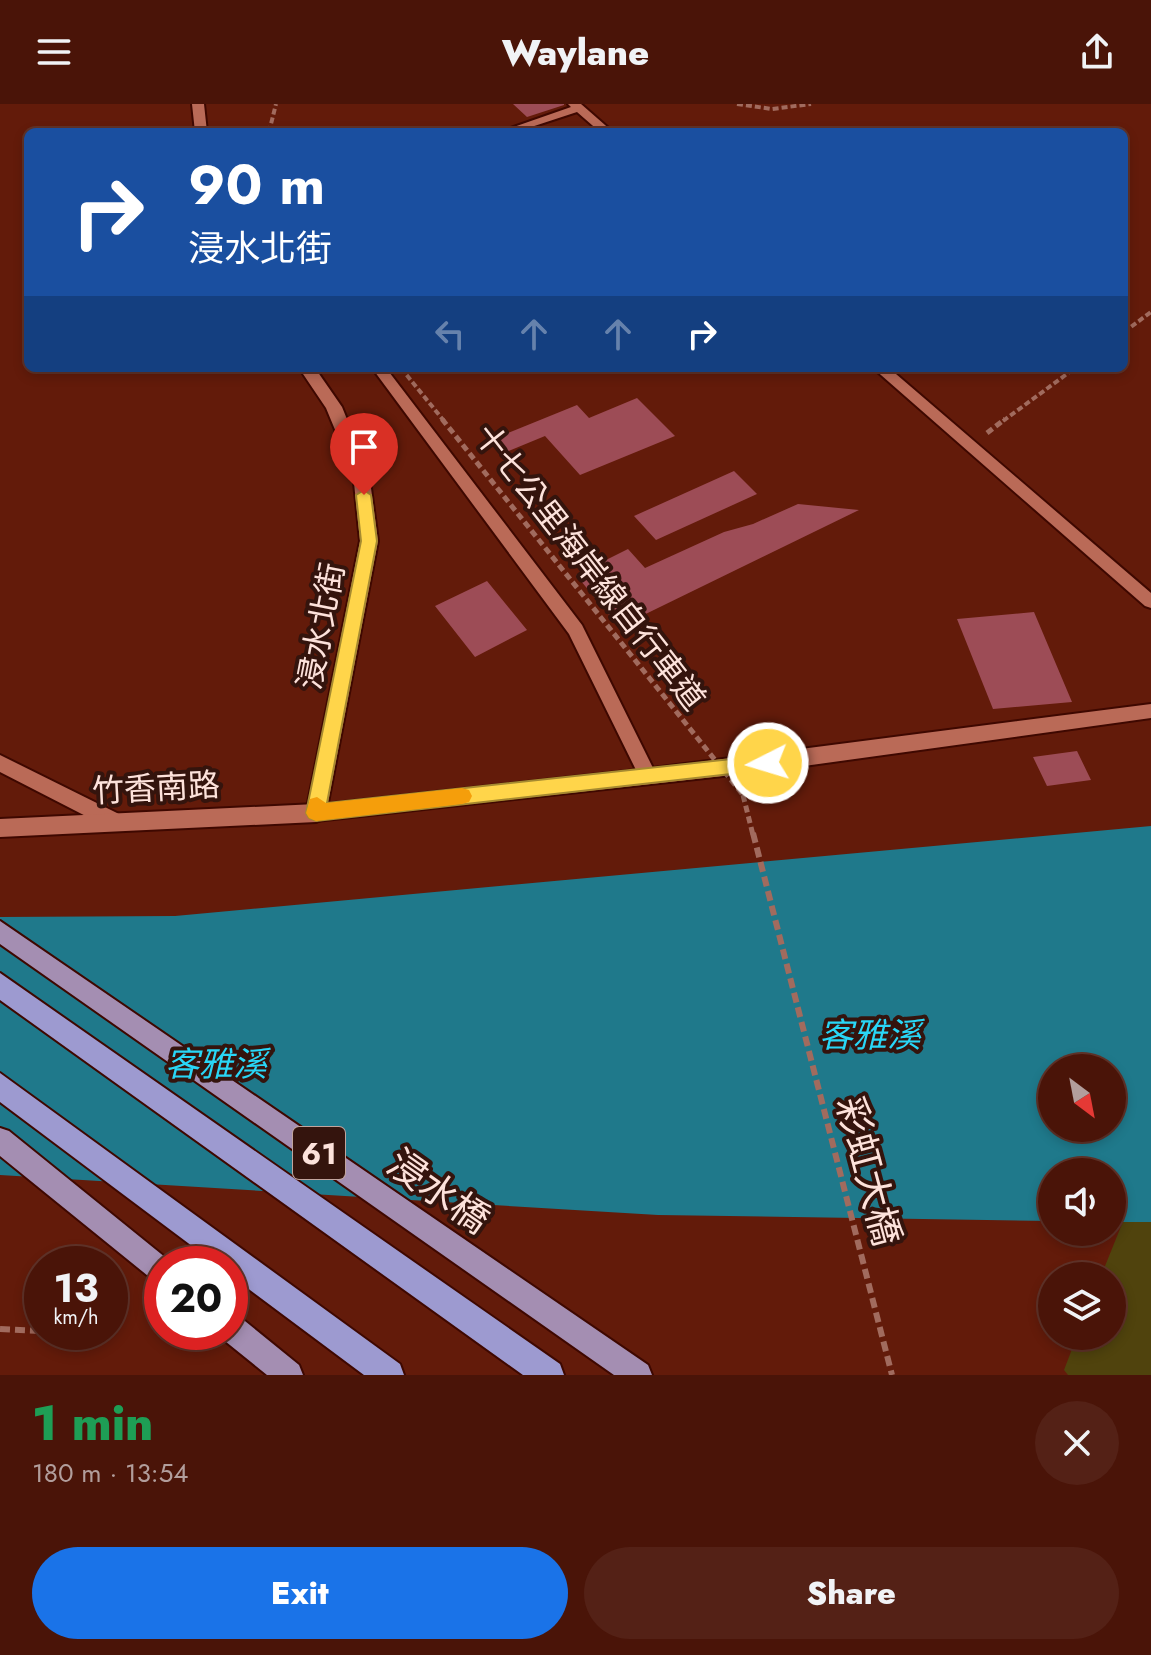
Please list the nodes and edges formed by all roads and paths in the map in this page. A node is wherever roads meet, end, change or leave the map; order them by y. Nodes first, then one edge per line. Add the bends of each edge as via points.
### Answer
1 (198, 104) edge
2 (276, 104) edge
3 (737, 104) edge
4 (811, 104) edge
5 (576, 106) edge
6 (201, 128) edge
7 (270, 128) edge
8 (516, 128) edge
9 (602, 128) edge
10 (1151, 312) edge
11 (1128, 329) edge
12 (310, 372) edge
13 (382, 372) edge
14 (404, 372) edge
15 (885, 372) edge
16 (1070, 372) edge
17 (970, 446) junction
18 (1151, 602) edge
19 (1151, 711) edge
20 (0, 763) edge
21 (647, 774) junction
22 (743, 795) joint
23 (316, 813) junction
24 (116, 822) junction
25 (0, 828) edge
26 (0, 931) edge
27 (0, 985) edge
28 (0, 1086) edge
29 (0, 1140) edge
30 (144, 1256) edge
31 (0, 1329) edge
32 (24, 1330) edge
33 (248, 1342) edge
34 (289, 1375) edge
35 (389, 1375) edge
36 (549, 1375) edge
37 (638, 1375) edge
38 (892, 1375) edge

1 - 6 street
2 - 7 path
3 - 4 path via 772,109
5 - 8 lane
5 - 9 lane
10 - 11 path
12 - 23 street, 浸水北街 via 334,407 361,473 369,541
13 - 21 lane via 576,630
14 - 22 path, 十七公里海岸線自行車道, bridge
15 - 17 lane
16 - 17 path
17 - 18 lane
19 - 21 lane via 768,763
20 - 24 lane
21 - 23 lane
22 - 38 path, 彩虹大橋
23 - 24 street, 竹香南路
24 - 25 street, 竹香南路
26 - 37 main road, 浸水橋 / 61
27 - 36 highway, 61
28 - 35 highway
29 - 30 main road
31 - 32 path
33 - 34 main road

